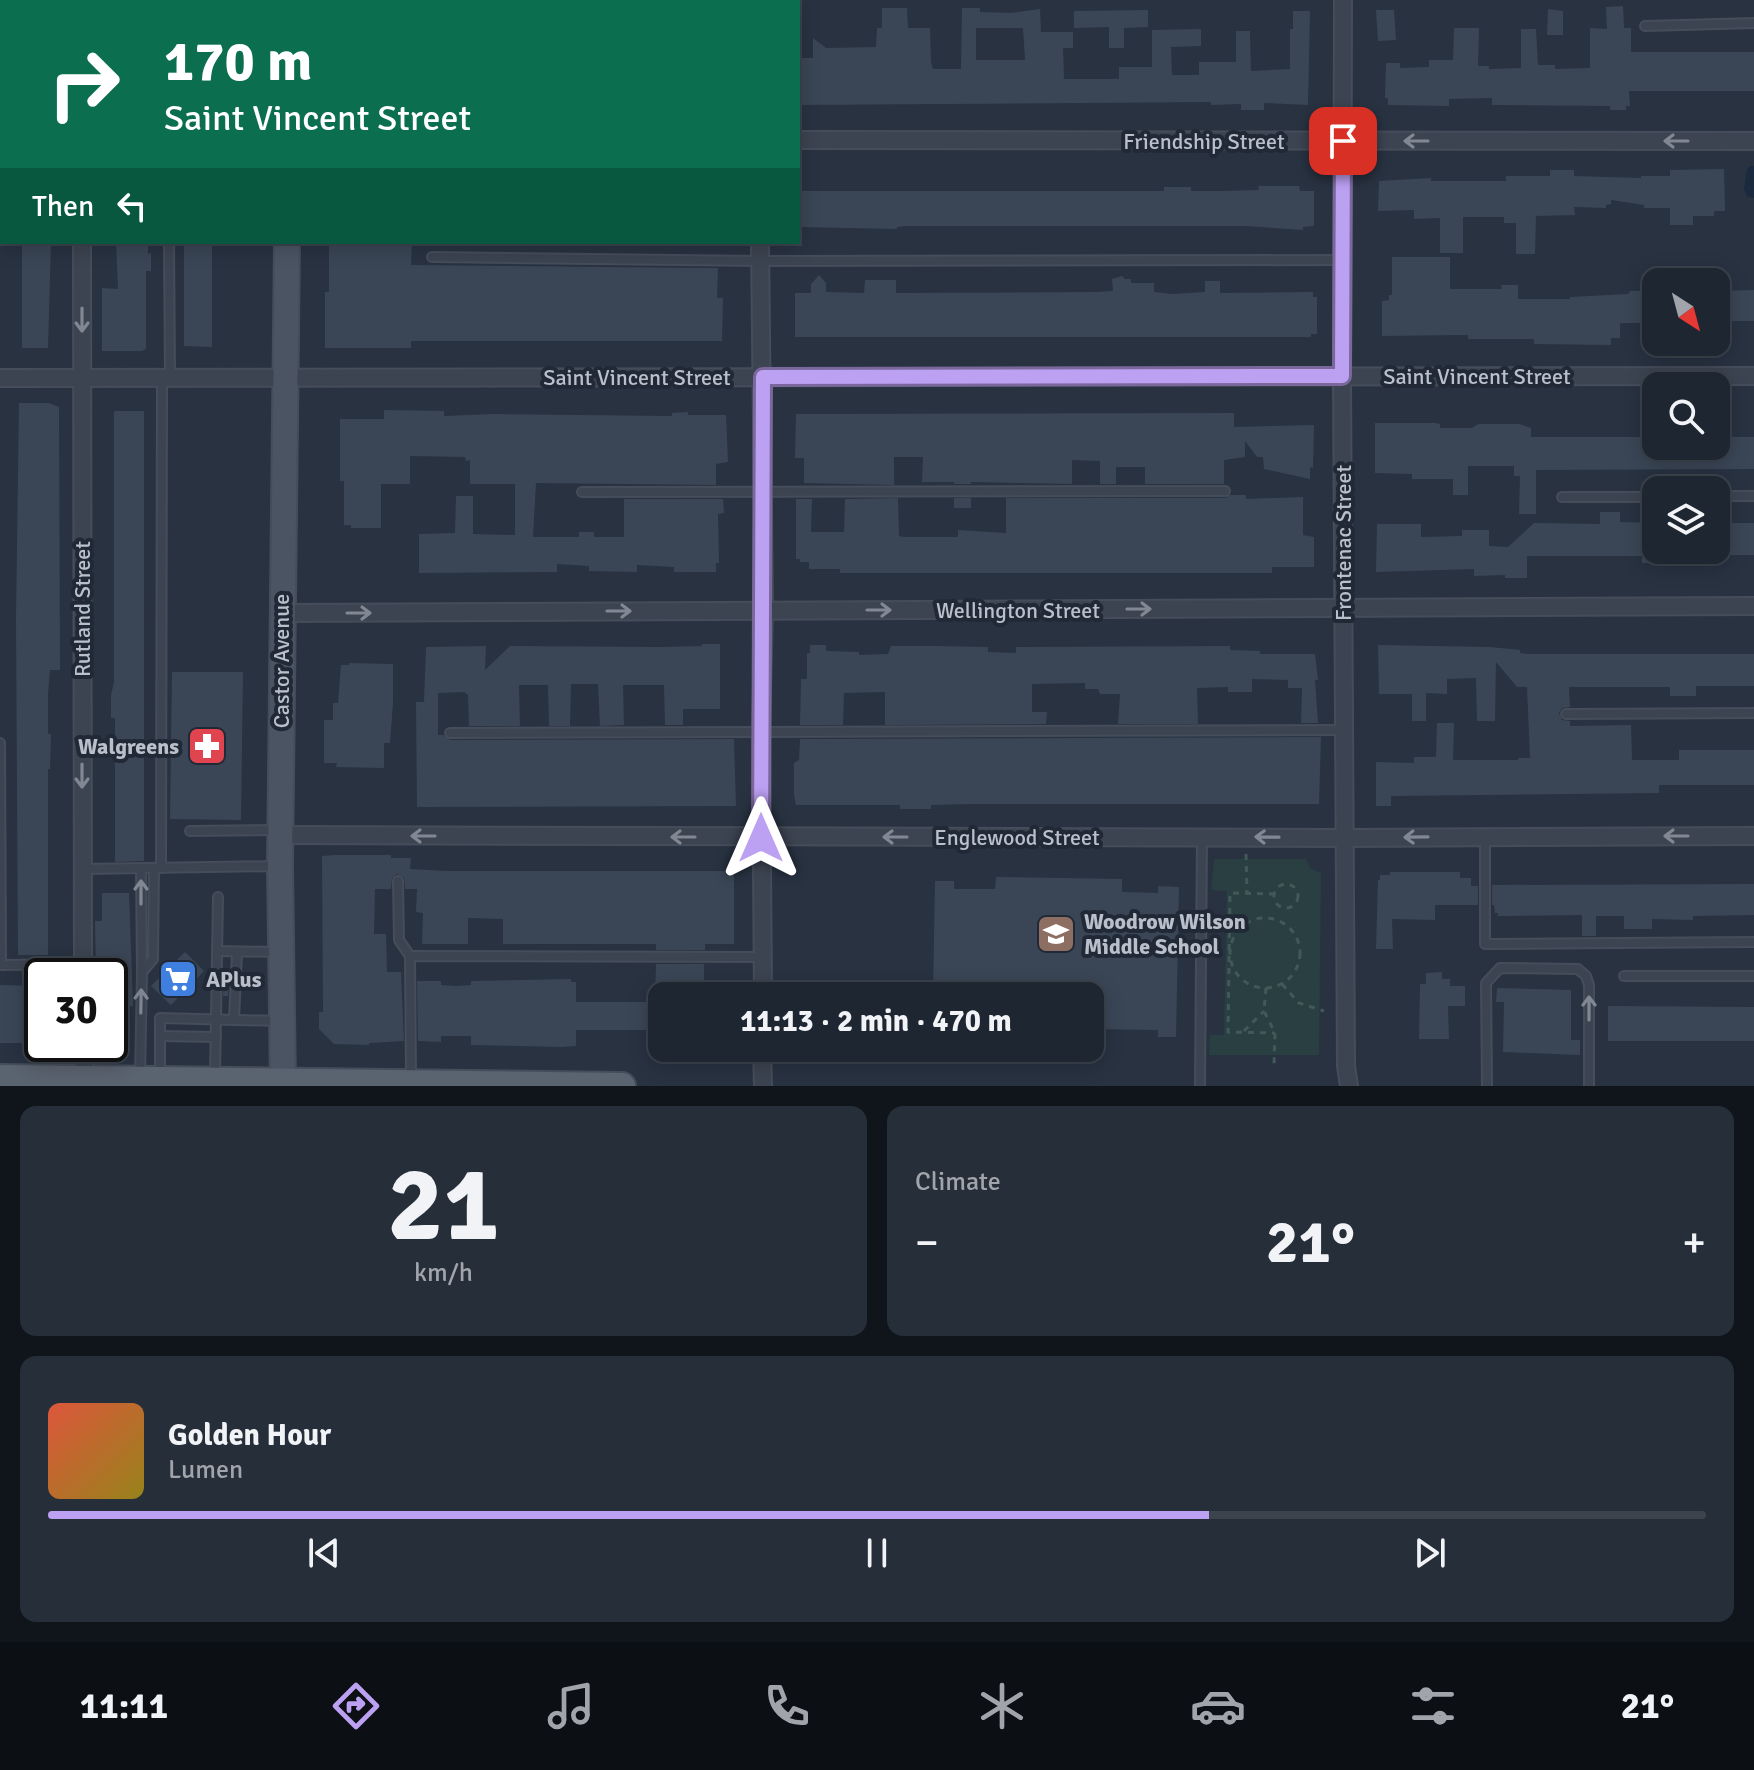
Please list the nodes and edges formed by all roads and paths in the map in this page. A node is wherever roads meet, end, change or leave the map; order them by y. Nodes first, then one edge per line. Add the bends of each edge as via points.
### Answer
1 (1343, 0) edge
2 (1754, 23) edge
3 (1645, 26) dead end
4 (800, 140) edge
5 (1343, 141) junction
6 (1754, 141) edge
7 (82, 244) edge
8 (169, 244) edge
9 (287, 244) edge
10 (760, 244) edge
11 (432, 257) dead end
12 (1343, 260) junction
13 (760, 261) junction
14 (1342, 376) junction
15 (1754, 376) edge
16 (763, 377) junction
17 (0, 378) edge
18 (166, 378) junction
19 (285, 378) junction
20 (82, 380) junction
21 (763, 491) junction
22 (1225, 491) dead end
23 (582, 492) dead end
24 (1730, 496) edge
25 (1754, 496) edge
26 (1562, 497) dead end
27 (1642, 497) edge
28 (1754, 606) edge
29 (1344, 609) junction
30 (764, 610) junction
31 (281, 613) junction
32 (1754, 713) edge
33 (1566, 714) dead end
34 (1346, 730) junction
35 (761, 731) junction
36 (450, 733) dead end
37 (0, 743) edge
38 (190, 831) dead end
39 (280, 832) junction
40 (1485, 836) junction
41 (1754, 836) edge
42 (1202, 837) junction
43 (761, 838) junction
44 (1345, 838) junction
45 (1246, 854) dead end
46 (280, 866) junction
47 (141, 868) junction
48 (158, 868) junction
49 (82, 869) junction
50 (398, 881) dead end
51 (1247, 893) junction
52 (1275, 894) junction
53 (218, 897) dead end
54 (1754, 942) edge
55 (217, 951) junction
56 (237, 952) junction
57 (280, 952) junction
58 (1230, 954) junction
59 (410, 956) junction
60 (763, 957) junction
61 (83, 958) edge
62 (1, 965) edge
63 (24, 966) edge
64 (142, 972) junction
65 (1624, 976) dead end
66 (1754, 976) edge
67 (763, 982) edge
68 (1282, 983) junction
69 (1266, 988) junction
70 (1264, 1011) junction
71 (1324, 1011) dead end
72 (216, 1019) junction
73 (234, 1020) junction
74 (281, 1021) junction
75 (1243, 1033) junction
76 (1275, 1033) junction
77 (160, 1036) junction
78 (216, 1037) junction
79 (84, 1062) edge
80 (762, 1062) edge
81 (1274, 1064) dead end
82 (0, 1078) edge
83 (84, 1078) junction
84 (150, 1079) junction
85 (215, 1079) junction
86 (411, 1082) junction
87 (281, 1084) edge
88 (622, 1086) edge
89 (763, 1086) edge
90 (1200, 1086) edge
91 (1349, 1086) edge
92 (1487, 1086) edge
93 (1589, 1086) edge

1 - 5 street, Frontenac Street
2 - 3 lane
4 - 5 street, Friendship Street
6 -> 5 street, Friendship Street
5 - 12 street, Frontenac Street
7 -> 20 street, Rutland Street
8 - 18 lane
9 - 19 main road, Castor Avenue
10 - 13 street
11 - 13 lane
12 - 13 lane
12 - 14 street, Frontenac Street
13 - 16 street
14 - 15 street, Saint Vincent Street
14 - 16 street, Saint Vincent Street
14 - 29 street, Frontenac Street
16 - 19 street, Saint Vincent Street
16 - 21 street
17 - 20 street, Saint Vincent Street
18 - 19 street, Saint Vincent Street
18 - 20 street, Saint Vincent Street
18 - 48 lane
19 - 31 main road, Castor Avenue
20 -> 49 street, Rutland Street
21 - 22 lane
21 - 23 lane
21 - 30 street
24 - 25 lane
26 - 27 lane
28 - 29 street, Wellington Street
30 -> 29 street, Wellington Street
29 - 34 street, Frontenac Street
31 -> 30 street, Wellington Street
30 - 35 street
31 - 39 main road, Castor Avenue
32 - 33 lane
34 - 35 lane
34 - 44 street, Frontenac Street
35 - 36 lane
35 - 43 street
37 - 62 lane
38 - 39 lane
43 -> 39 street, Englewood Street
39 - 46 main road, Castor Avenue
41 -> 40 street, Englewood Street
40 -> 44 street, Englewood Street
40 - 54 lane via 1485,944
42 -> 43 street, Englewood Street
44 -> 42 street, Englewood Street
42 - 90 lane
43 - 60 street
44 - 91 street, Frontenac Street
45 - 51 path
46 - 48 lane
46 - 57 main road, Castor Avenue
47 - 48 lane
47 - 49 lane
64 -> 47 lane
48 - 64 lane via 153,959
49 - 61 street, Rutland Street
50 - 59 lane via 399,940
51 - 52 path
51 - 58 path via 1230,893
52 - 52 path via 1282,885 1290,885 1297,900 1282,907
53 - 55 lane
55 - 56 lane
55 - 72 lane
56 - 57 lane
56 - 73 lane
57 - 74 main road, Castor Avenue
58 - 68 path via 1234,937 1251,921 1283,923 1300,950 1295,971
58 - 69 path via 1243,981
58 - 75 path via 1228,1032
59 - 60 lane
59 - 86 lane
60 - 67 street
62 - 63 lane
84 -> 64 lane
65 - 66 lane
68 - 69 path
68 - 71 path via 1299,1003
69 - 70 path
70 - 75 path
70 - 76 path
72 - 73 lane
72 - 77 lane via 160,1018
72 - 78 lane
73 - 74 lane
74 - 87 main road, Castor Avenue
75 - 76 path
76 - 81 path
77 - 78 lane
77 - 84 lane
78 - 85 lane
79 - 83 street
80 - 89 street
82 - 83 main road
83 - 84 main road
84 - 85 main road
85 - 87 main road
86 - 87 main road
86 - 88 main road
93 -> 92 lane via 1586,976 1578,969 1500,968 1486,983

